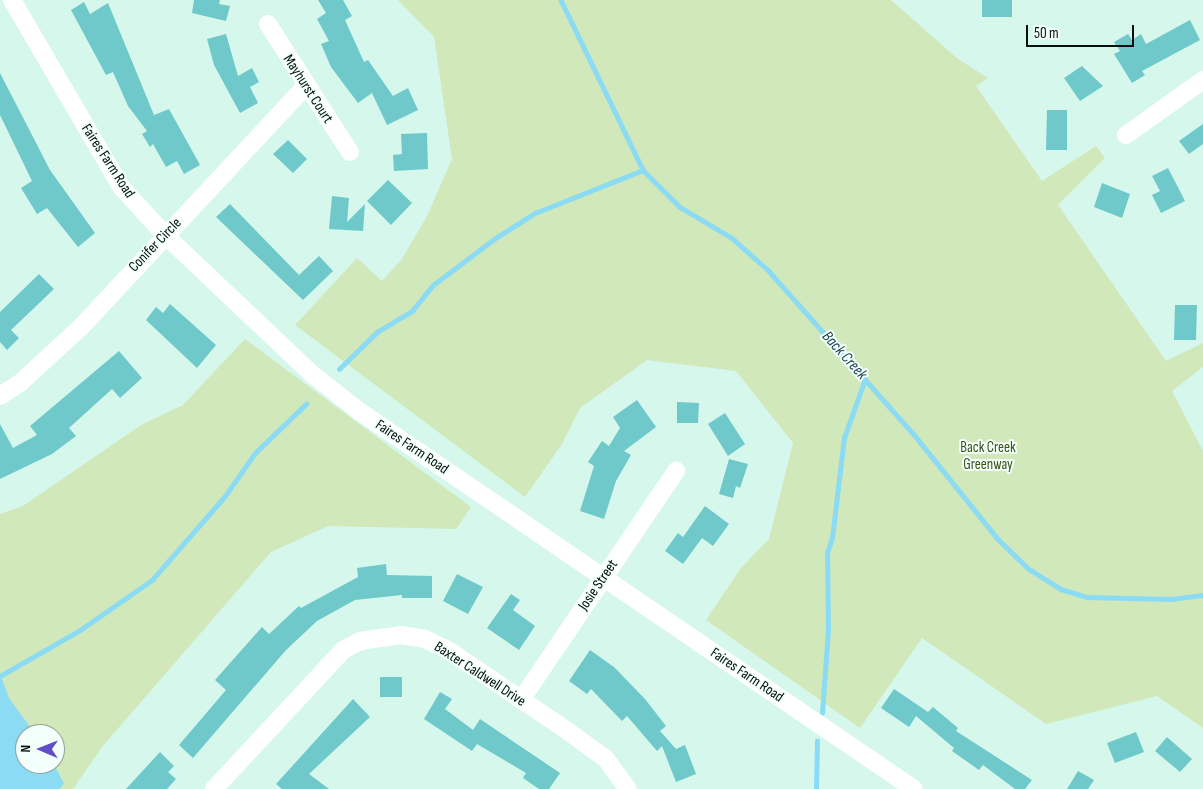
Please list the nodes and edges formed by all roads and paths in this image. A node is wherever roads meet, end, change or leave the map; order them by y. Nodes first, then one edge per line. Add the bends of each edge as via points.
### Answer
1 (12, 0) edge
2 (268, 24) dead end
3 (1203, 80) edge
4 (306, 87) junction
5 (1126, 135) dead end
6 (350, 152) dead end
7 (165, 235) junction
8 (0, 396) edge
9 (676, 471) dead end
10 (603, 578) junction
11 (521, 700) junction
12 (214, 789) edge
13 (628, 789) edge
14 (914, 789) edge

1 - 7 street, Faires Farm Road via 105,163 122,188
2 - 4 street, Mayhurst Court
3 - 5 street
4 - 6 street, Mayhurst Court
4 - 7 street, Conifer Circle
7 - 8 street, Conifer Circle via 81,327 20,383
7 - 10 street, Faires Farm Road via 267,332 358,411
9 - 10 street, Josie Street
10 - 11 street, Josie Street
10 - 14 street, Faires Farm Road
11 - 12 street, Baxter Caldwell Drive via 425,639 401,635 360,641 343,650 320,672
11 - 13 street, Baxter Caldwell Drive via 606,759

